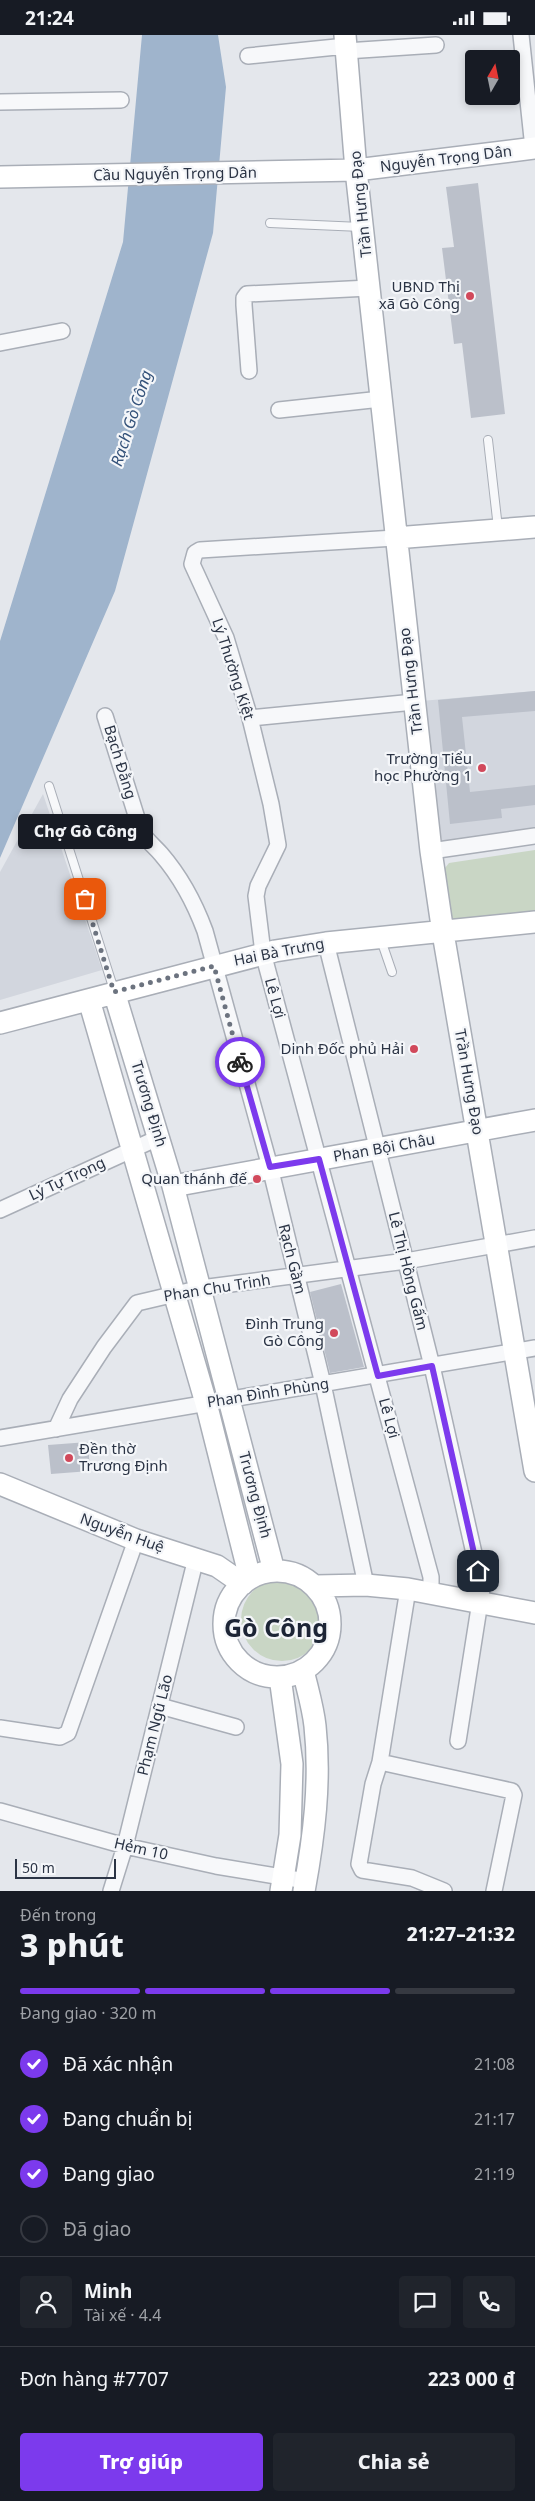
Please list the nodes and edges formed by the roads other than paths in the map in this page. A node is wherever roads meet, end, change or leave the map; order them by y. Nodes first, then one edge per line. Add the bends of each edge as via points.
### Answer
1 (522, 35) edge
2 (346, 44) edge
3 (436, 45) dead end
4 (248, 56) dead end
5 (121, 100) dead end
6 (0, 102) edge
7 (534, 148) edge
8 (356, 170) junction
9 (266, 172) joint
10 (0, 177) edge
11 (270, 223) dead end
12 (363, 228) junction
13 (369, 288) junction
14 (62, 331) dead end
15 (0, 343) edge
16 (249, 371) dead end
17 (380, 399) junction
18 (278, 409) dead end
19 (488, 440) dead end
20 (535, 527) edge
21 (498, 530) junction
22 (395, 538) junction
23 (414, 702) junction
24 (106, 716) dead end
25 (250, 718) junction
26 (49, 787) dead end
27 (535, 836) edge
28 (431, 851) junction
29 (535, 922) edge
30 (443, 933) junction
31 (380, 938) junction
32 (326, 943) junction
33 (263, 953) junction
34 (214, 966) junction
35 (392, 972) dead end
36 (114, 992) junction
37 (89, 1000) junction
38 (0, 1023) edge
39 (535, 1120) edge
40 (478, 1130) junction
41 (160, 1137) junction
42 (134, 1148) junction
43 (378, 1150) junction
44 (319, 1159) junction
45 (270, 1167) junction
46 (173, 1186) junction
47 (0, 1209) edge
48 (535, 1238) edge
49 (496, 1245) junction
50 (406, 1261) junction
51 (348, 1268) junction
52 (296, 1276) junction
53 (201, 1288) junction
54 (174, 1293) junction
55 (525, 1350) edge
56 (432, 1366) junction
57 (378, 1376) junction
58 (323, 1384) junction
59 (229, 1398) junction
60 (206, 1403) junction
61 (56, 1429) junction
62 (0, 1438) edge
63 (535, 1466) edge
64 (535, 1471) edge
65 (1, 1487) edge
66 (136, 1541) junction
67 (196, 1558) junction
68 (274, 1571) junction
69 (246, 1581) junction
70 (366, 1585) junction
71 (315, 1586) junction
72 (408, 1589) junction
73 (431, 1593) junction
74 (480, 1601) junction
75 (535, 1613) edge
76 (303, 1669) junction
77 (280, 1677) junction
78 (160, 1706) junction
79 (236, 1727) dead end
80 (0, 1728) edge
81 (458, 1741) dead end
82 (380, 1762) junction
83 (0, 1811) edge
84 (126, 1847) junction
85 (282, 1884) edge
86 (305, 1886) edge
87 (111, 1891) edge
88 (444, 1891) edge
89 (494, 1891) edge

1 - 7 street
2 - 3 street
2 - 4 street
2 - 8 street, Trần Hưng Đạo
5 - 6 street
7 - 8 street, Nguyễn Trọng Dân
8 - 9 street, Nguyễn Trọng Dân
8 - 12 street, Trần Hưng Đạo
9 - 10 street, Cầu Nguyễn Trọng Dân
11 - 12 lane
12 - 13 street, Trần Hưng Đạo
13 - 16 street via 247,294 244,305
13 - 17 street, Trần Hưng Đạo
14 - 15 street
17 - 18 street
17 - 22 street, Trần Hưng Đạo
19 - 21 lane
20 - 21 street
21 - 22 street
22 - 23 street, Trần Hưng Đạo
22 - 25 street, Lý Thường Kiệt via 297,542 195,553 192,558 195,571 226,638
23 - 25 street
23 - 28 street, Trần Hưng Đạo
24 - 34 street, Bạch Đằng via 141,831 161,854 196,906
25 - 33 street, Lý Thường Kiệt via 278,845 256,896
26 - 36 lane, Trương Định
27 - 28 street
28 - 30 street, Trần Hưng Đạo
29 - 30 street, Hai Bà Trưng
30 - 31 street, Hai Bà Trưng
30 - 40 street, Trần Hưng Đạo
31 - 32 street, Hai Bà Trưng
31 - 35 lane
32 - 33 street, Hai Bà Trưng
32 - 43 street, Lê Thị Hồng Gấm
33 - 34 street, Hai Bà Trưng
33 - 44 street, Lê Lợi
34 - 36 street, Hai Bà Trưng
34 - 45 street, Rạch Gầm
36 - 37 street, Hai Bà Trưng
36 - 41 street, Trương Định
37 - 38 street, Hai Bà Trưng
37 - 42 street, Trương Định
39 - 40 street, Phan Bội Châu
40 - 43 street, Phan Bội Châu
40 - 49 street, Trần Hưng Đạo
41 - 42 street, Lý Tự Trọng
41 - 46 street, Trương Định
42 - 47 street, Lý Tự Trọng
42 - 54 street, Trương Định
43 - 44 street, Phan Bội Châu
43 - 50 street, Lê Thị Hồng Gấm
44 - 45 street, Phan Bội Châu
44 - 51 street, Lê Lợi
45 - 46 street, Phan Bội Châu
45 - 52 street, Rạch Gầm
46 - 53 street, Trương Định
48 - 49 street, Phan Chu Trinh
49 - 50 street, Phan Chu Trinh
49 - 55 street, Trần Hưng Đạo
50 - 51 street, Phan Chu Trinh
50 - 56 street, Lê Thị Hồng Gấm
51 - 52 street, Phan Chu Trinh
51 - 57 street, Lê Lợi
52 - 53 street, Phan Chu Trinh
52 - 58 street, Rạch Gầm
53 - 54 street, Phan Chu Trinh
53 - 59 street, Trương Định
54 - 60 street, Trương Định
54 - 61 street, Phan Chu Trinh via 137,1303 131,1308 70,1399
55 - 56 street, Phan Đình Phùng
55 - 63 street, Trần Hưng Đạo
56 - 57 street, Phan Đình Phùng
56 - 74 street, Lê Thị Hồng Gấm via 482,1589
57 - 58 street, Phan Đình Phùng
57 - 73 street, Lê Lợi via 431,1577
58 - 59 street, Phan Đình Phùng
58 - 70 street, Rạch Gầm
59 - 60 street, Phan Đình Phùng
59 - 68 street, Trương Định
60 - 61 street, Phan Đình Phùng
60 - 69 street, Trương Định
61 - 62 street, Phan Đình Phùng
63 - 64 street, Trần Hưng Đạo
65 - 66 street, Nguyễn Huệ
66 - 67 street, Nguyễn Huệ
66 - 80 street via 68,1733 60,1737
67 - 69 street, Nguyễn Huệ
67 - 78 street, Phạm Ngũ Lão
68 - 69 street
68 - 71 street via 301,1576
69 - 77 street via 228,1604 224,1621 226,1639 246,1667 262,1675
70 - 71 street
70 - 72 street
71 - 76 street via 326,1601 330,1635 312,1665
72 - 73 street
72 - 82 street
73 - 74 street
74 - 75 street
74 - 81 street, Lê Thị Hồng Gấm
76 - 77 street
76 - 86 street via 315,1726 316,1786 314,1830
77 - 85 street via 292,1764 290,1835
78 - 79 street
78 - 84 street, Phạm Ngũ Lão
82 - 88 street via 373,1784 360,1867 362,1870 412,1878
82 - 89 street via 512,1791 514,1795
83 - 84 street, Hẻm 10
84 - 85 street, Hẻm 10
84 - 87 street, Phạm Ngũ Lão
85 - 86 street, Hẻm 10

